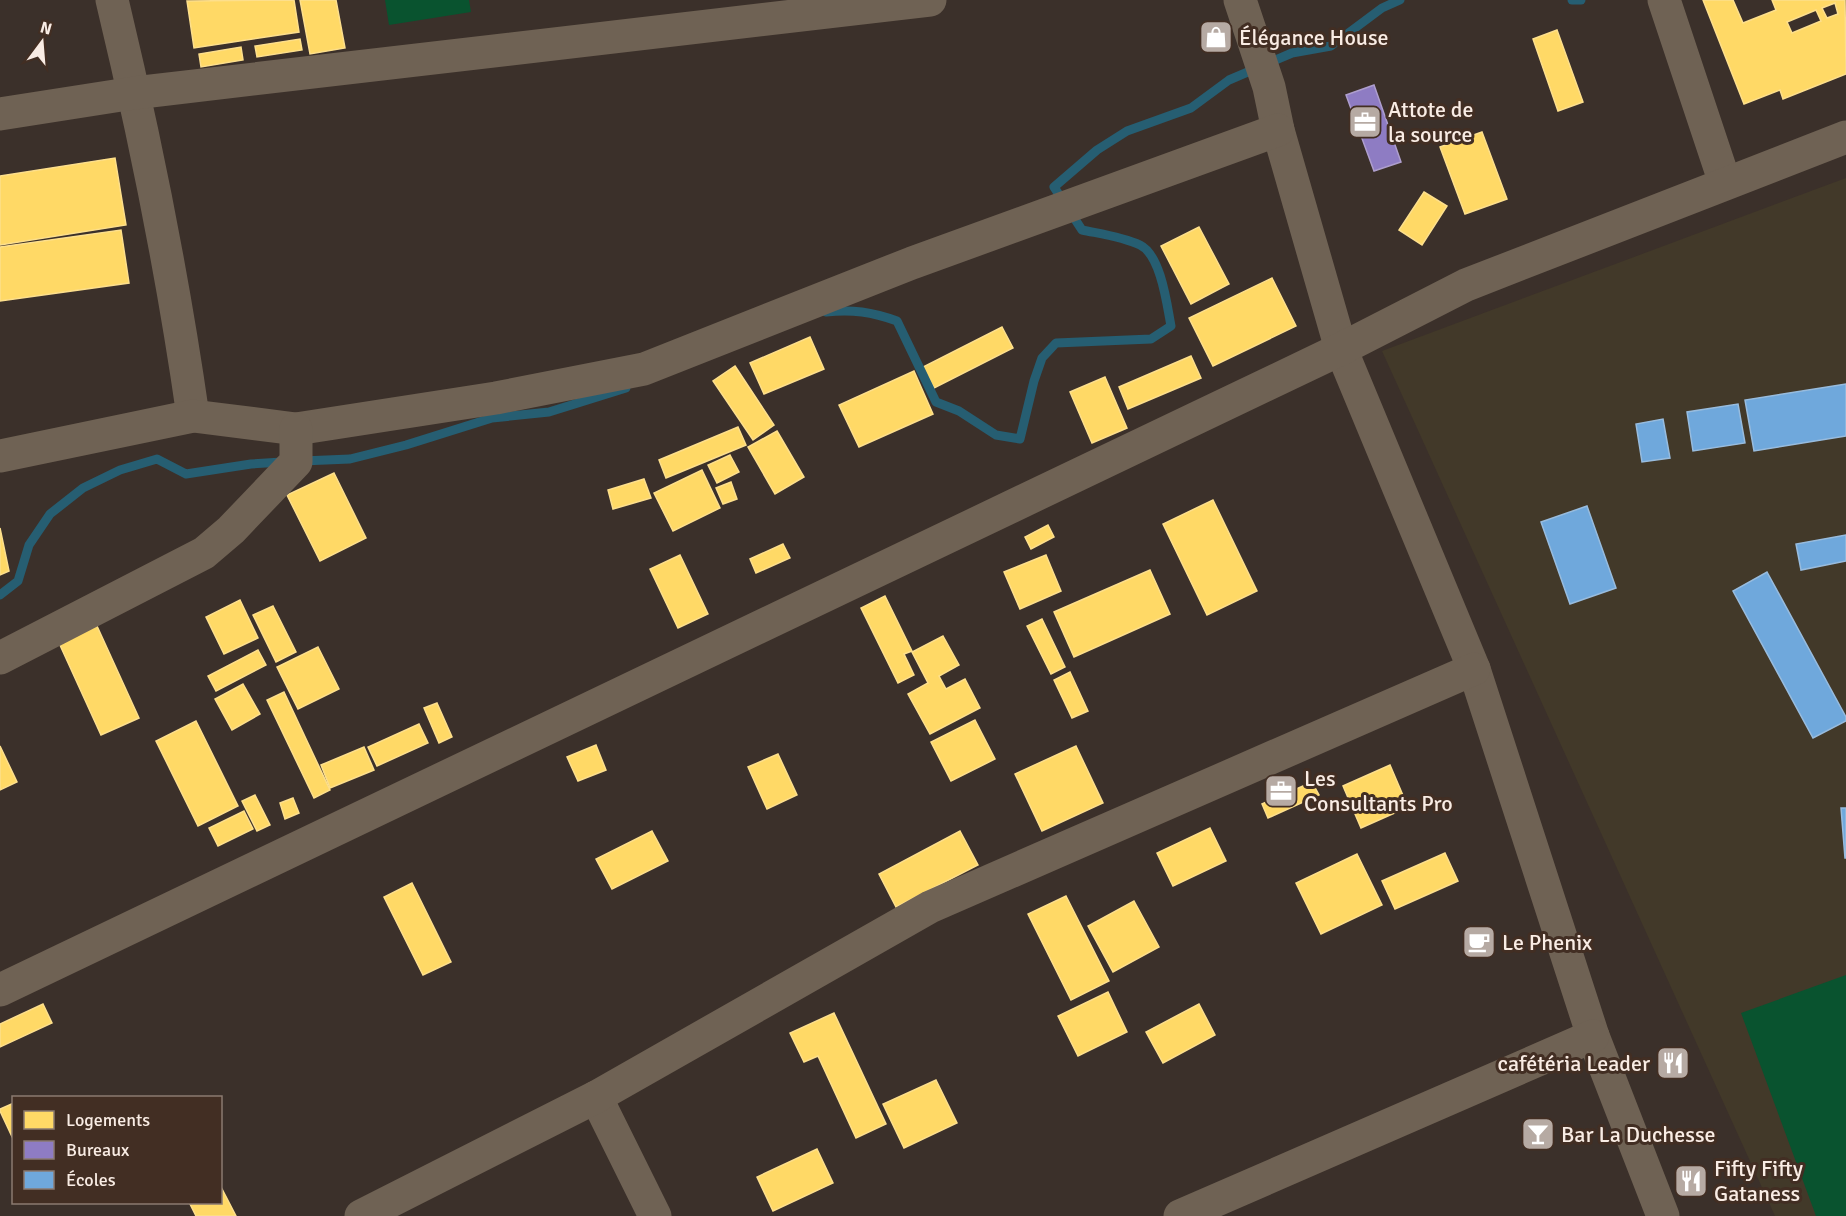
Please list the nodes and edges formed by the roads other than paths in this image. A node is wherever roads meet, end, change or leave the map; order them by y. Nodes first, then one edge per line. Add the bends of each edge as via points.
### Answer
1 (112, 0) edge
2 (930, 0) edge
3 (1240, 0) edge
4 (1664, 0) edge
5 (135, 93) junction
6 (0, 114) edge
7 (1278, 130) junction
8 (1846, 137) edge
9 (1725, 183) junction
10 (1341, 349) junction
11 (193, 416) junction
12 (296, 429) junction
13 (0, 456) edge
14 (0, 658) edge
15 (1474, 669) junction
16 (0, 990) edge
17 (1593, 1036) junction
18 (596, 1097) junction
19 (361, 1216) edge
20 (655, 1216) edge
21 (1180, 1216) edge
22 (1663, 1216) edge

1 - 5 street
2 - 5 street
3 - 7 street via 1269,87
4 - 9 street
5 - 6 street
5 - 11 street
7 - 10 street
7 - 12 street via 912,263 645,369 496,398
8 - 9 street
9 - 10 street via 1466,285
10 - 15 street
10 - 16 street
11 - 12 street
11 - 13 street
12 - 14 street via 296,462 204,553
15 - 17 street
15 - 18 street via 930,907
17 - 21 street
17 - 22 street
18 - 19 street
18 - 20 street

